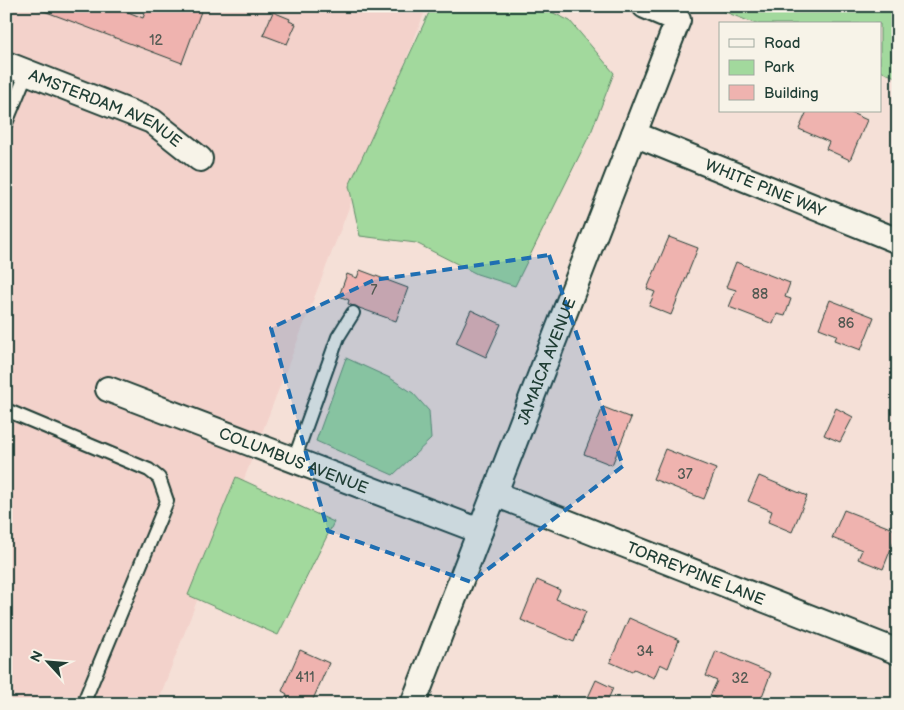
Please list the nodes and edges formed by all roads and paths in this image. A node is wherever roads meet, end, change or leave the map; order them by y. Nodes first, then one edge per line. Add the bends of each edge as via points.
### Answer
1 (644, 6) edge
2 (17, 68) edge
3 (6, 123) edge
4 (634, 134) junction
5 (200, 159) dead end
6 (898, 241) edge
7 (353, 313) dead end
8 (108, 389) dead end
9 (6, 410) edge
10 (294, 460) junction
11 (495, 494) junction
12 (480, 531) junction
13 (898, 652) edge
14 (83, 704) edge
15 (413, 704) edge

1 - 4 street, JAMAICA AVENUE via 678,20
2 - 3 lane
2 - 5 street, AMSTERDAM AVENUE via 152,121
4 - 6 street, WHITE PINE WAY
4 - 11 street, JAMAICA AVENUE
7 - 10 lane via 338,337
8 - 10 street, COLUMBUS AVENUE
9 - 14 lane via 149,470 159,478 167,501
10 - 12 street, COLUMBUS AVENUE
11 - 12 street, JAMAICA AVENUE
11 - 13 street, TORREYPINE LANE
12 - 15 street, JAMAICA AVENUE

